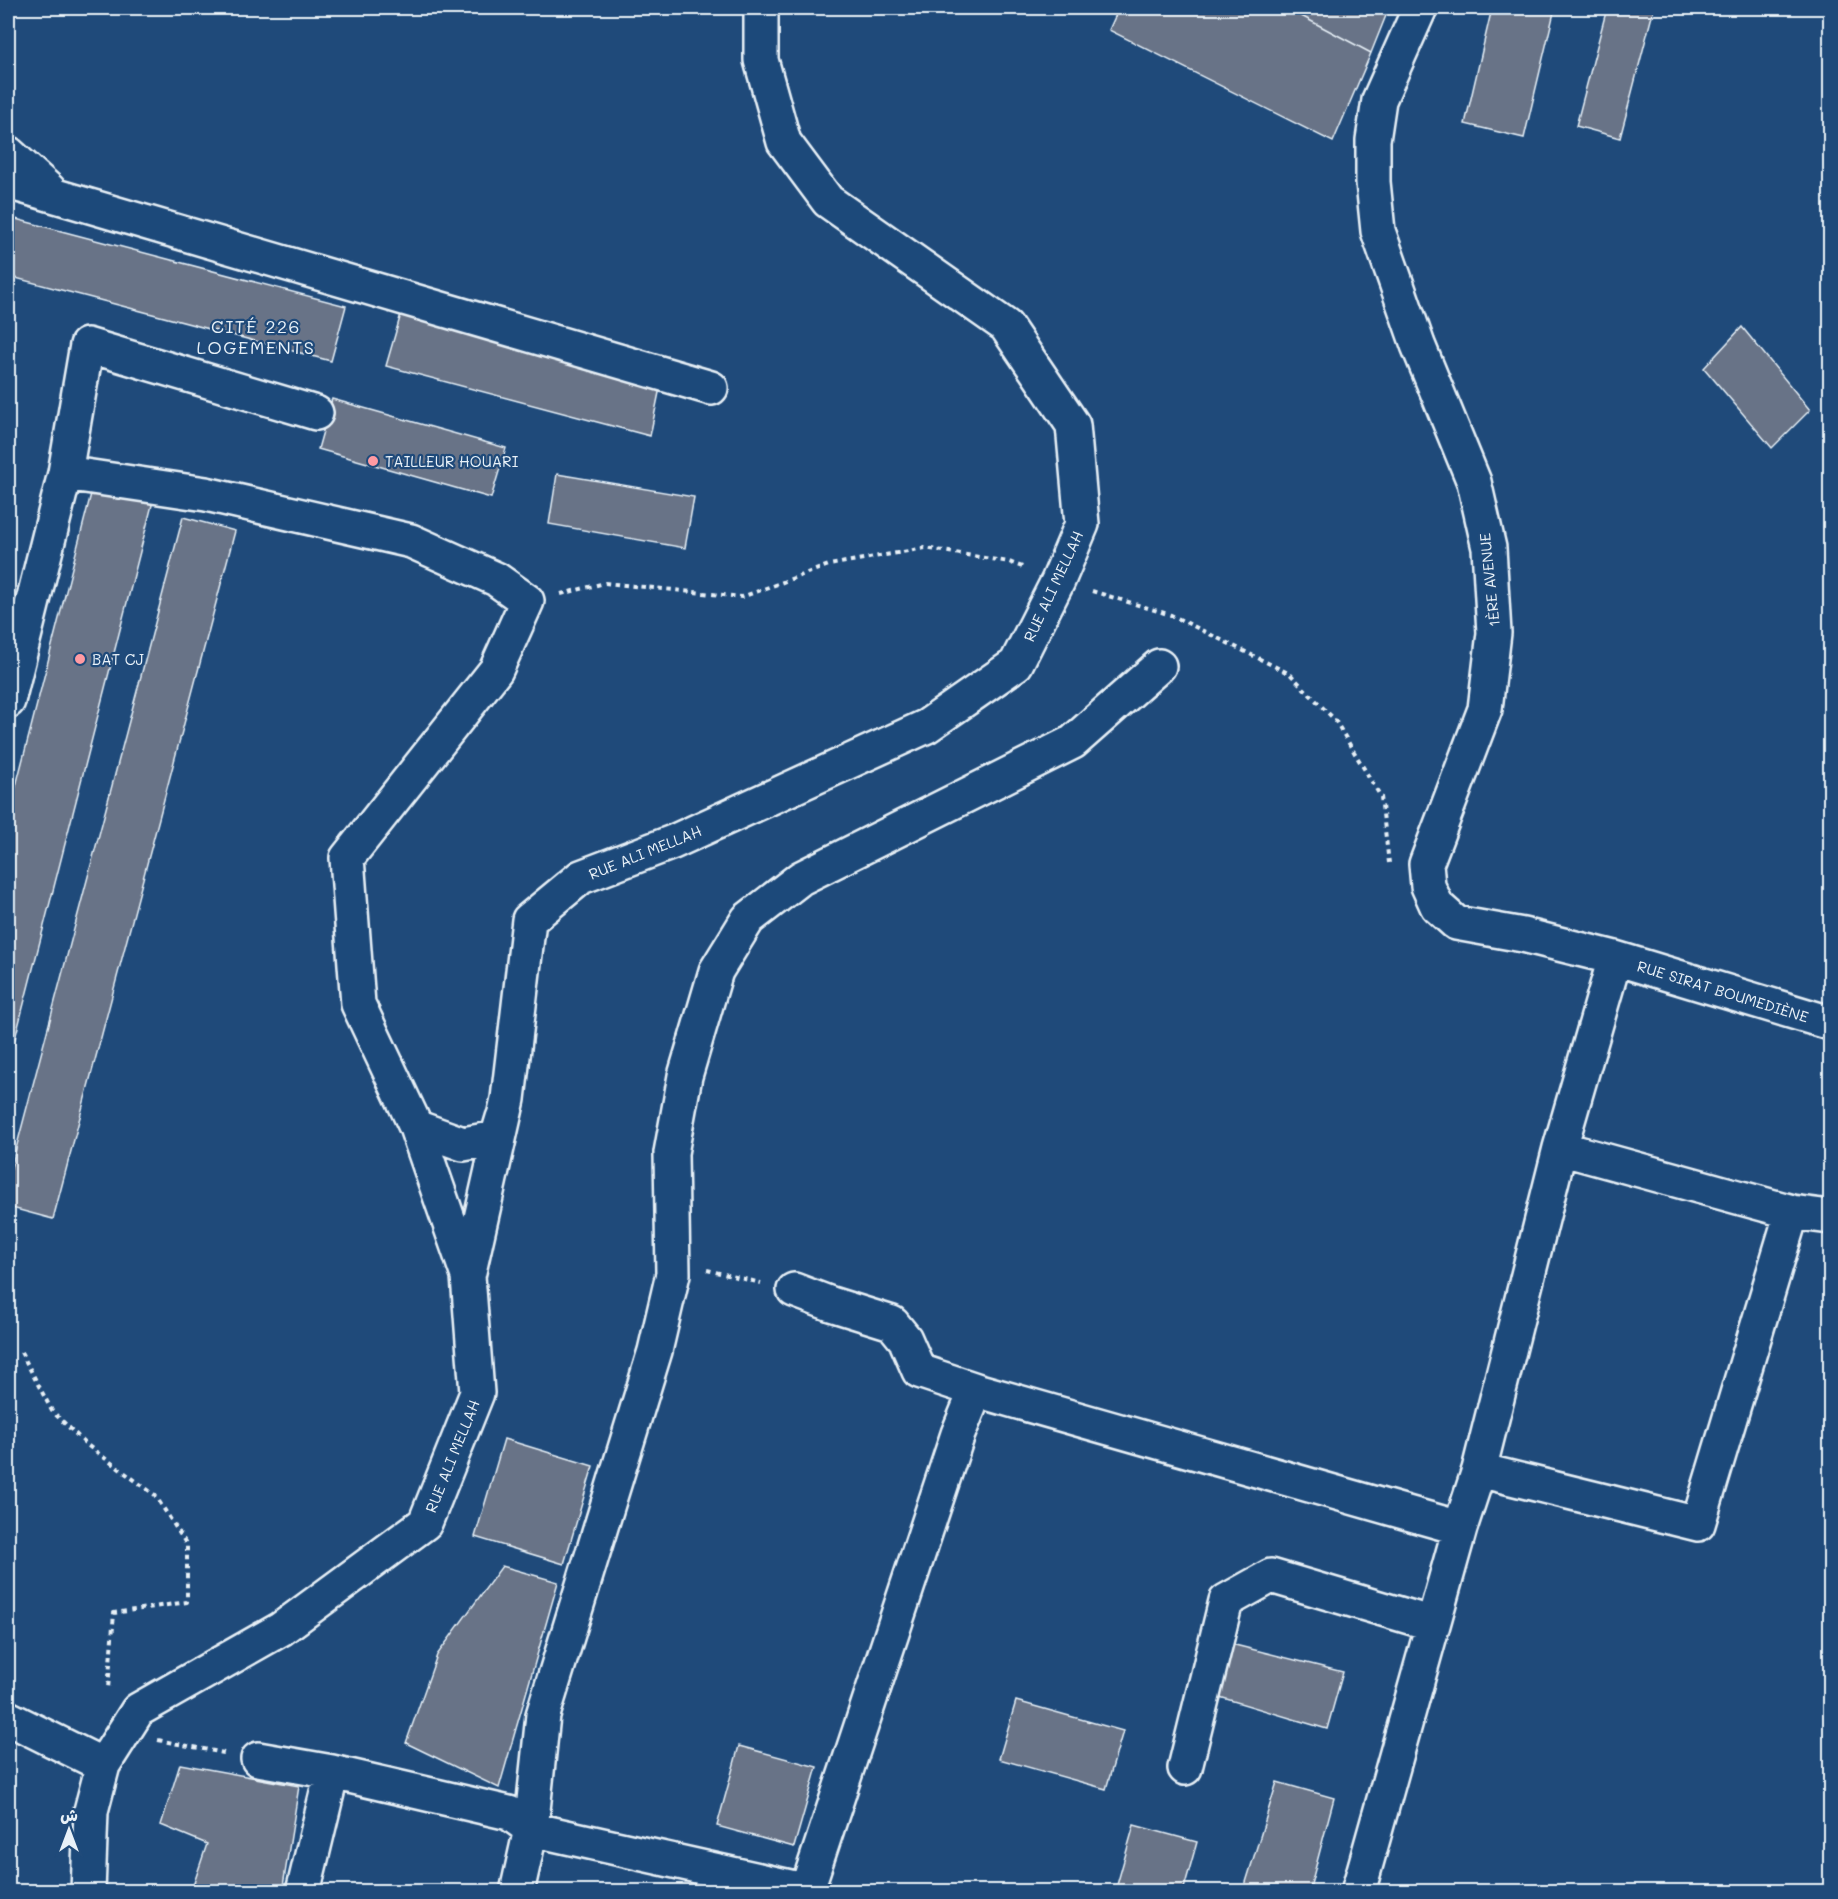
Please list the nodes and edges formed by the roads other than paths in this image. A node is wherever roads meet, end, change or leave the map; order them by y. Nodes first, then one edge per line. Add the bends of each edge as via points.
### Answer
1 (761, 8) edge
2 (1420, 8) edge
3 (8, 153) edge
4 (8, 182) edge
5 (58, 197) junction
6 (711, 388) dead end
7 (316, 414) dead end
8 (65, 473) junction
9 (1159, 666) dead end
10 (10, 684) edge
11 (1614, 958) junction
12 (1830, 1023) edge
13 (508, 1099) junction
14 (416, 1127) junction
15 (1560, 1148) junction
16 (1792, 1212) junction
17 (1830, 1217) edge
18 (468, 1276) junction
19 (794, 1290) road end
20 (976, 1390) junction
21 (1479, 1470) junction
22 (1460, 1528) junction
23 (1433, 1624) junction
24 (8, 1718) edge
25 (258, 1759) road end
26 (103, 1765) junction
27 (1185, 1768) dead end
28 (332, 1772) junction
29 (531, 1829) junction
30 (809, 1891) edge
31 (88, 1892) edge
32 (303, 1892) edge
33 (517, 1892) edge
34 (1358, 1892) edge

1 - 13 street, RUE ALI MELLAH via 760,60 784,142 828,201 1006,326 1073,425 1082,524 1016,664 927,726 673,842 581,877 529,920
2 - 11 street, 1ÈRE AVENUE via 1379,100 1373,140 1378,231 1418,345 1474,482 1489,548 1494,633 1485,709 1426,864 1428,886 1437,906 1456,923
3 - 5 street
4 - 5 street
5 - 6 street
7 - 8 street via 87,345
8 - 10 street
8 - 14 street via 206,494 411,541 496,579 527,601 496,670 347,858 358,1004
9 - 29 street via 1073,742 801,879 748,919 716,971 684,1076 671,1153 673,1274 655,1351 543,1715
11 - 12 street, RUE SIRAT BOUMEDIÈNE
11 - 15 street
13 - 14 street via 497,1138 463,1144
13 - 18 street, RUE ALI MELLAH
14 - 18 street
15 - 16 street
15 - 21 street
16 - 17 street
16 - 21 street via 1698,1524
18 - 26 street, RUE ALI MELLAH via 477,1393 425,1523 281,1629 138,1710
19 - 20 street via 892,1323 905,1339 919,1371
20 - 22 street
20 - 30 street via 954,1446
21 - 22 street
22 - 23 street
23 - 27 street via 1271,1576 1226,1601
23 - 34 street
24 - 26 street
25 - 28 street
26 - 31 street, RUE ALI MELLAH via 91,1811
28 - 29 street via 509,1813
28 - 32 street
29 - 30 street
29 - 33 street

